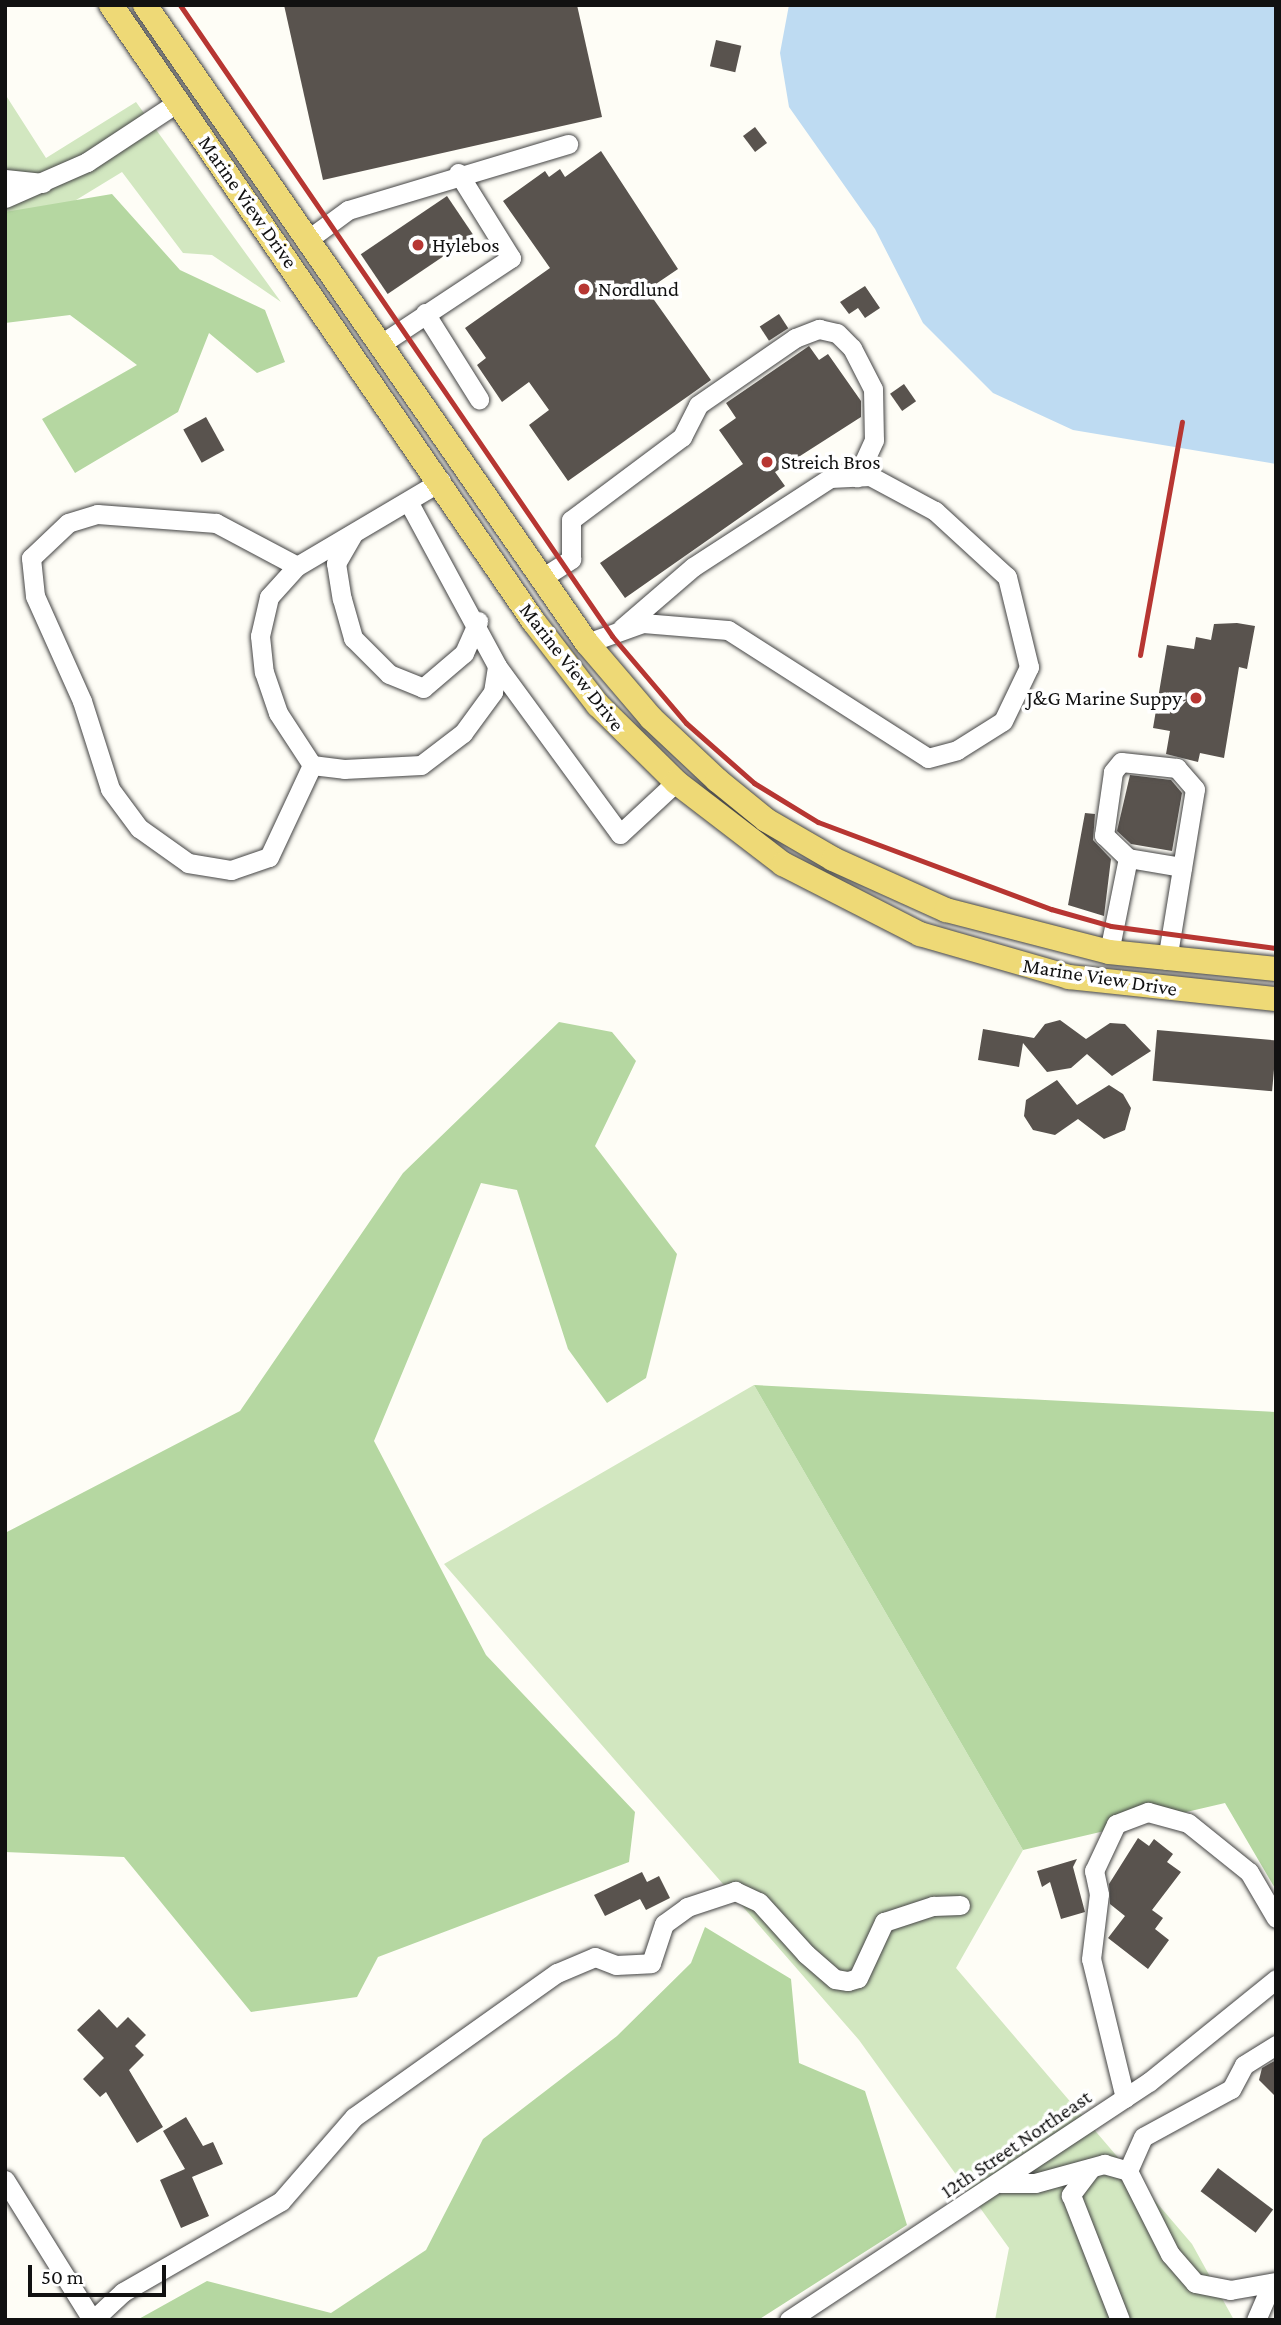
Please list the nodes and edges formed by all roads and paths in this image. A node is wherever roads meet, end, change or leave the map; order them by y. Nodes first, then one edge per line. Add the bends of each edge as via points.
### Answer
1 (111, 5) edge
2 (145, 5) edge
3 (178, 102) junction
4 (568, 144) dead end
5 (458, 173) junction
6 (5, 179) edge
7 (44, 183) junction
8 (5, 198) edge
9 (310, 238) junction
10 (425, 313) junction
11 (381, 344) junction
12 (479, 400) dead end
13 (857, 477) junction
14 (441, 481) junction
15 (409, 503) junction
16 (355, 531) junction
17 (297, 566) junction
18 (542, 579) junction
19 (478, 621) junction
20 (622, 628) junction
21 (587, 643) junction
22 (497, 666) junction
23 (312, 765) junction
24 (676, 782) junction
25 (1128, 858) junction
26 (1182, 867) junction
27 (1109, 952) junction
28 (1167, 960) junction
29 (1276, 969) edge
30 (1276, 999) edge
31 (960, 1905) dead end
32 (1276, 1918) edge
33 (1276, 1979) edge
34 (1276, 2045) edge
35 (1125, 2098) junction
36 (1091, 2168) junction
37 (1128, 2171) junction
38 (5, 2180) edge
39 (999, 2183) junction
40 (1274, 2283) edge
41 (92, 2320) edge
42 (789, 2320) edge
43 (1120, 2320) edge
44 (1256, 2320) edge

1 - 3 main road, Marine View Drive
2 - 9 main road, Marine View Drive
3 - 7 street
3 - 14 main road, Marine View Drive
4 - 5 street
5 - 9 street via 348,209
5 - 10 street via 511,258
6 - 7 street
7 - 8 street
9 - 11 main road, Marine View Drive
10 - 11 street
10 - 12 street
11 - 18 main road, Marine View Drive
13 - 18 street via 874,440 873,389 852,348 837,333 819,329 795,338 698,405 682,437 571,520 571,559
13 - 20 street via 830,478 693,567
13 - 20 street via 870,477 935,511 1007,577 1029,667 1003,721 957,750 928,758 728,630 643,623
14 - 15 street
14 - 24 main road, Marine View Drive via 598,705
15 - 16 street
15 - 19 street
16 - 17 street
16 - 19 street via 336,563 342,599 353,638 389,674 423,688 464,653
17 - 23 street via 269,597 260,636 278,713
17 - 23 street via 216,523 97,514 68,523 31,558 34,596 82,701 110,789 139,828 188,863 231,870 269,857
18 - 21 main road, Marine View Drive
19 - 22 street
20 - 21 street
21 - 27 main road, Marine View Drive via 651,718 717,780 796,838 878,884 946,910
22 - 23 street via 493,692 463,733 421,765
22 - 24 street via 620,834
24 - 30 main road, Marine View Drive via 783,864 920,934 1069,977
25 - 26 street
25 - 26 street via 1103,831 1113,772 1128,760 1177,768 1193,780
25 - 27 street
26 - 28 street
27 - 28 main road, Marine View Drive
28 - 29 main road, Marine View Drive
31 - 41 street via 933,1906 884,1922 858,1978 848,1981 835,1979 806,1954 759,1902 735,1891 687,1907 664,1924 651,1963 616,1965 595,1956 557,1973 354,2117 281,2201 123,2292
32 - 35 street via 1249,1872 1188,1823 1149,1812 1116,1825 1094,1871 1099,1894 1091,1959
33 - 35 street, 12th Street Northeast
34 - 37 street via 1244,2064 1231,2090 1143,2137
35 - 39 street, 12th Street Northeast
36 - 37 street via 1104,2164
36 - 39 street via 1035,2183
36 - 43 street via 1071,2195
37 - 40 street via 1170,2254 1195,2283 1230,2290
38 - 41 street
39 - 42 street, 12th Street Northeast
40 - 44 street

